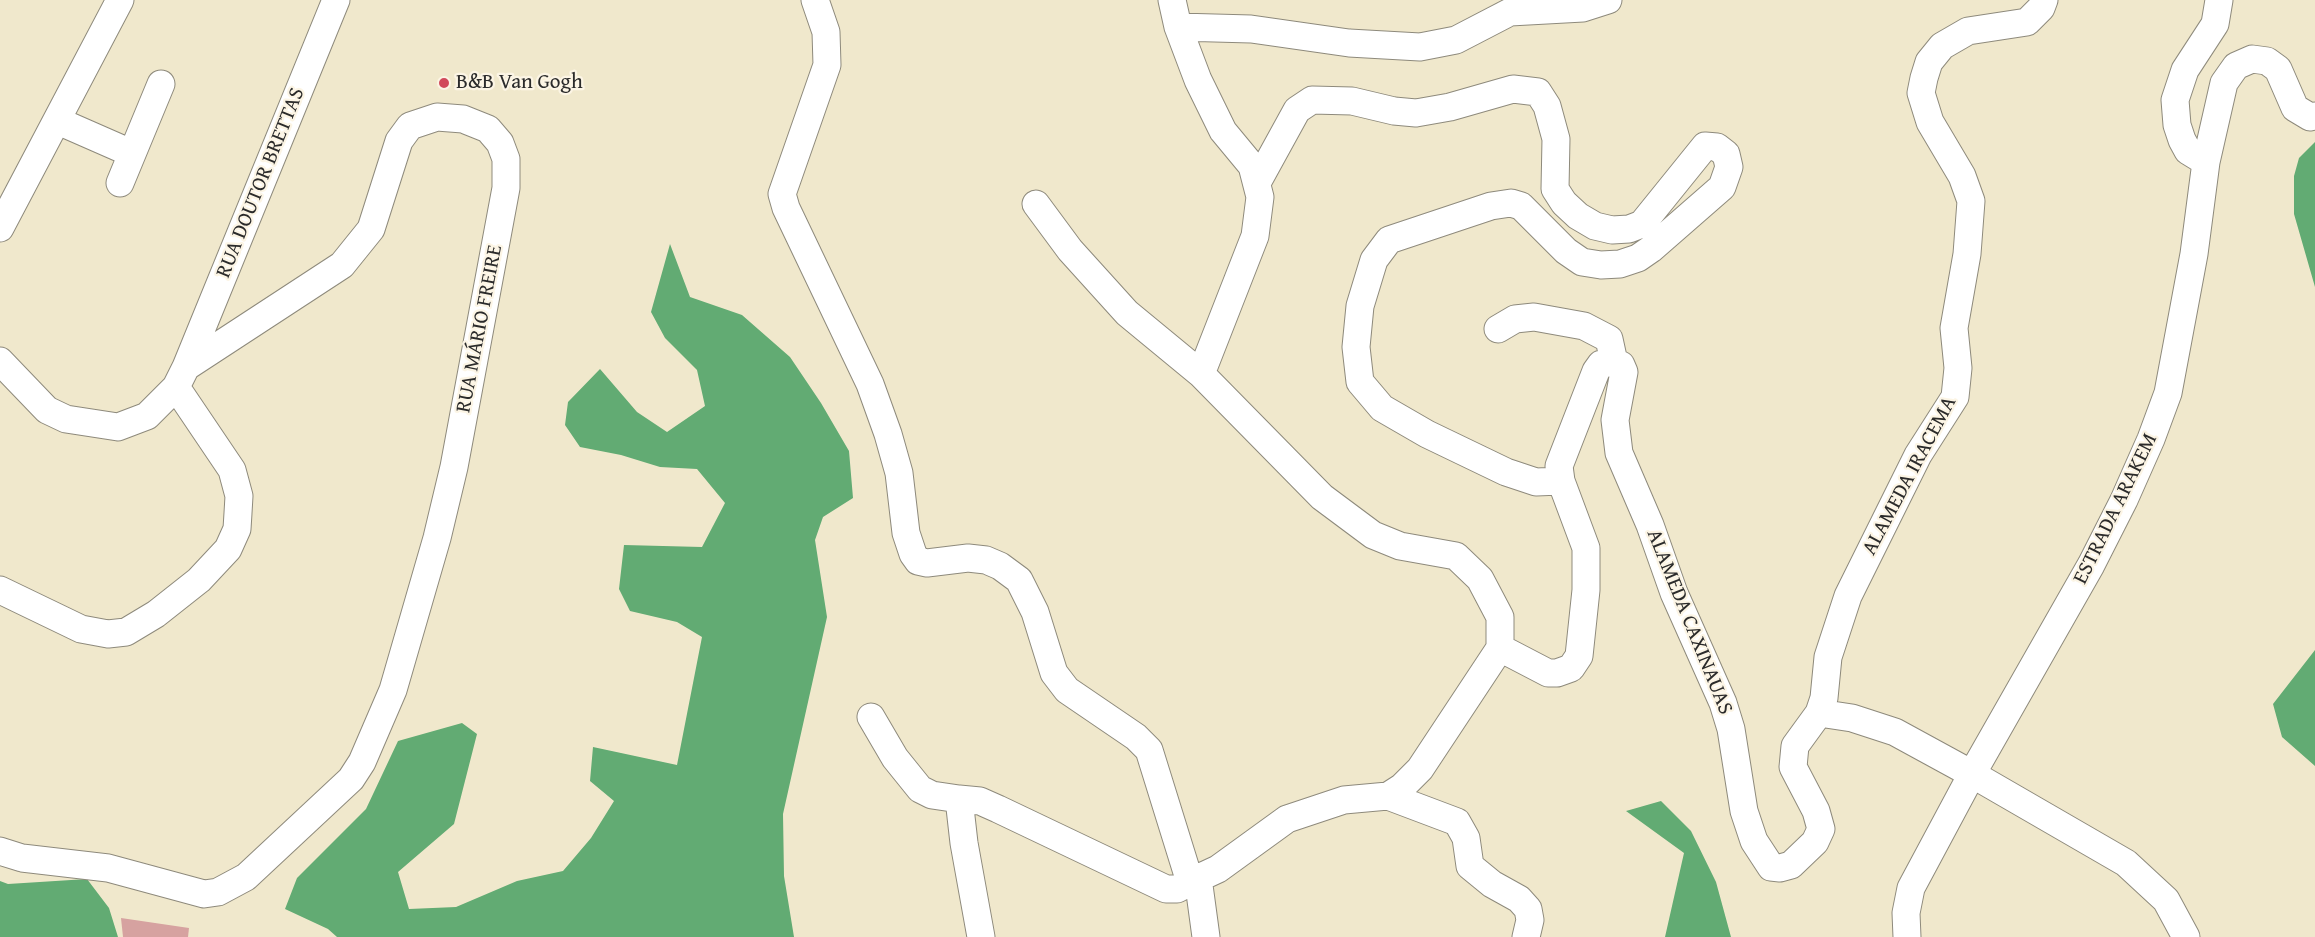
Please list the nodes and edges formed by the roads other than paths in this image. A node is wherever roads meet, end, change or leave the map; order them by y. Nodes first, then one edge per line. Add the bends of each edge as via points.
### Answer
1 (120, 0) edge
2 (336, 0) edge
3 (1172, 0) edge
4 (1608, 0) edge
5 (2044, 0) edge
6 (2219, 0) edge
7 (813, 1) edge
8 (1178, 27) junction
9 (160, 84) dead end
10 (2315, 116) edge
11 (58, 121) junction
12 (131, 153) junction
13 (2206, 162) junction
14 (1258, 181) junction
15 (120, 183) dead end
16 (1036, 204) dead end
17 (0, 228) edge
18 (1498, 329) dead end
19 (0, 362) edge
20 (1619, 367) junction
21 (1201, 374) junction
22 (181, 377) junction
23 (1561, 481) junction
24 (0, 590) edge
25 (1500, 648) junction
26 (1819, 713) junction
27 (871, 717) dead end
28 (1972, 774) junction
29 (1388, 796) junction
30 (959, 799) junction
31 (0, 851) edge
32 (1194, 880) junction
33 (981, 937) edge
34 (1206, 937) edge
35 (1526, 937) edge
36 (1907, 937) edge
37 (2186, 937) edge

1 - 11 street
2 - 22 street, RUA DOUTOR BRETTAS
3 - 8 street
4 - 8 street via 1582,8 1510,12 1456,40 1420,47 1349,43 1251,29
5 - 26 street, ALAMEDA IRACEMA via 2027,22 1968,31 1942,46 1929,62 1921,93 1929,122 1962,176 1971,201 1967,254 1954,328 1958,368 1955,397 1918,455 1848,596 1828,657
6 - 13 street via 2215,24 2186,70 2175,100 2182,140 2188,151
7 - 32 street via 826,32 827,65 782,194 870,384 899,473 906,533 913,554 927,564 968,558 986,560 1018,580 1031,604 1054,673 1067,690 1149,750
8 - 14 street via 1223,131 1246,156
9 - 12 street
10 - 13 street, ESTRADA ARAKEM via 2295,108 2278,69 2266,61 2252,59 2236,66 2224,83
11 - 12 street
11 - 17 street
12 - 15 street
13 - 28 street, ESTRADA ARAKEM via 2194,254 2170,381 2151,439 2091,565
14 - 21 street via 1255,236
14 - 23 street via 1297,110 1312,100 1352,101 1416,113 1513,89 1538,92 1547,106 1556,139 1555,189 1578,216 1612,230 1642,224 1705,146 1717,147 1726,154 1729,166 1722,187 1651,249 1620,264 1582,262 1521,206 1511,203 1389,240 1374,260 1360,306 1356,346 1360,382 1382,408 1427,434 1506,472 1536,482
16 - 21 street via 1064,243 1127,313
18 - 20 street via 1515,319 1534,316 1584,326 1609,339
19 - 22 street, RUA MÁRIO FREIRE via 47,410 93,425 118,427 147,416
20 - 23 street via 1601,364 1596,371 1559,466
20 - 26 street, ALAMEDA CAXINAUAS via 1615,420 1619,453 1723,703 1744,811 1754,841 1771,867 1791,865 1815,842 1821,830 1816,811 1792,767 1795,746
21 - 25 street via 1302,478 1350,520 1400,546 1456,556 1469,565 1500,617
22 - 24 street via 232,470 239,496 237,529 228,549 199,580 126,632 108,634 81,629
22 - 31 street, RUA MÁRIO FREIRE via 342,266 371,229 391,161 410,126 437,117 463,119 488,129 500,143 506,159 506,188 454,467 393,690 351,779 246,877 218,892 204,894 108,868 22,858
23 - 25 street via 1586,548 1579,656 1571,668 1548,673
25 - 29 street via 1420,769
26 - 28 street via 1852,718 1895,732
27 - 30 street via 895,758 920,789
28 - 36 street, ESTRADA ARAKEM via 1911,888
28 - 37 street via 2126,863 2166,900
29 - 32 street via 1344,800 1287,819 1218,869
29 - 35 street via 1457,822 1466,838 1470,866 1528,909
30 - 32 street via 980,801 1166,889 1177,889
30 - 33 street
32 - 34 street

